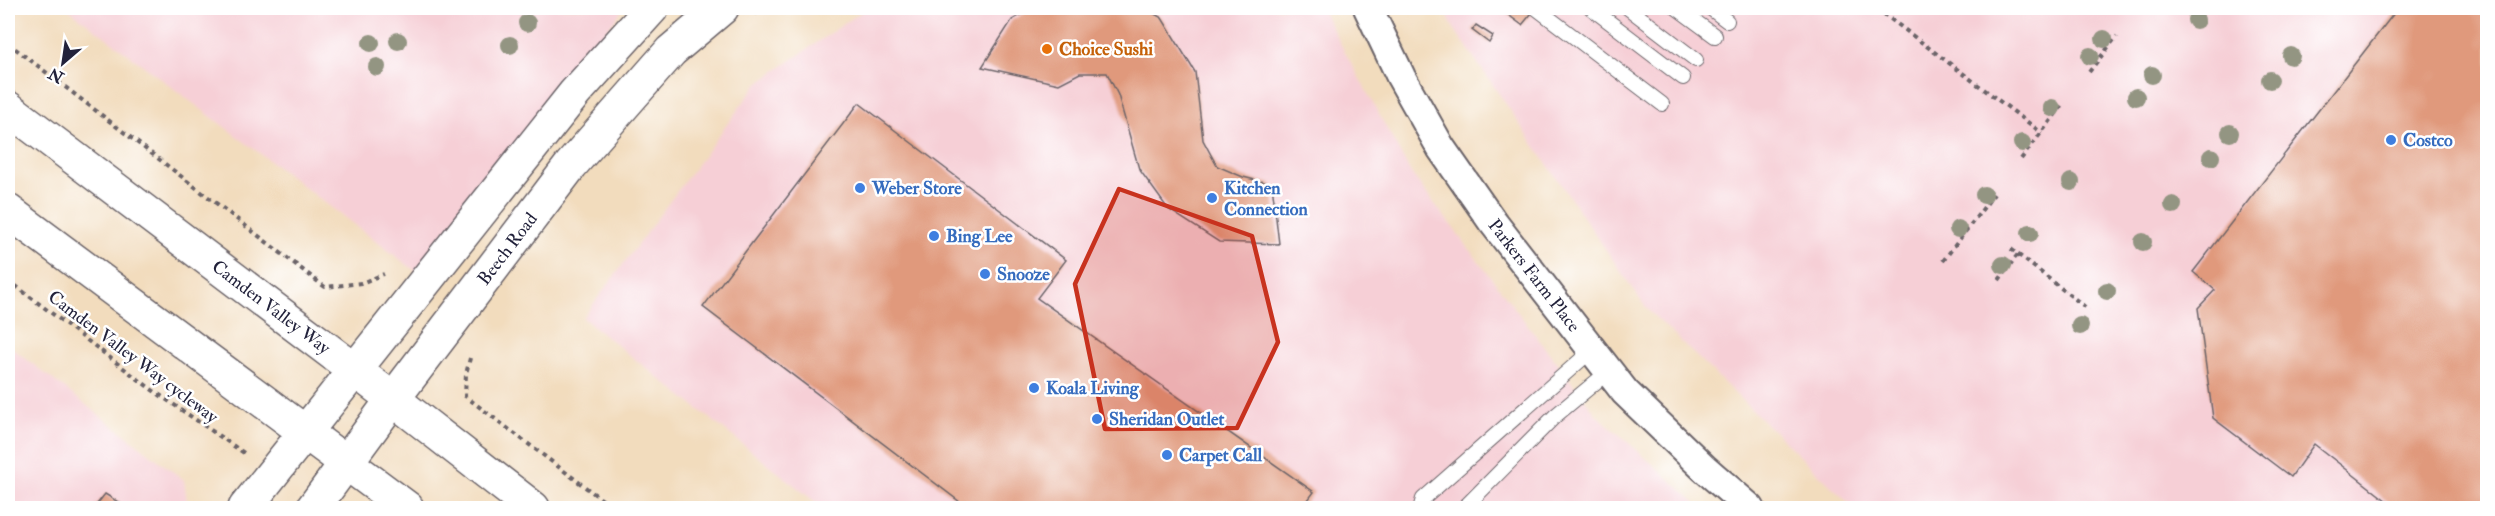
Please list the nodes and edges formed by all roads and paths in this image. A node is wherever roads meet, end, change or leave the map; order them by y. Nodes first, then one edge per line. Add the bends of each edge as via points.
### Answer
1 (652, 8) edge
2 (722, 8) edge
3 (762, 8) edge
4 (1368, 8) edge
5 (1536, 8) edge
6 (1591, 8) edge
7 (1628, 8) edge
8 (1677, 8) edge
9 (1710, 8) edge
10 (1875, 8) edge
11 (754, 15) dead end
12 (1726, 21) dead end
13 (1714, 36) dead end
14 (2117, 36) dead end
15 (8, 43) edge
16 (1696, 60) dead end
17 (2089, 72) dead end
18 (1683, 78) dead end
19 (1662, 104) dead end
20 (2062, 106) dead end
21 (8, 108) edge
22 (2042, 133) junction
23 (2021, 159) dead end
24 (1994, 194) dead end
25 (8, 211) edge
26 (2011, 249) dead end
27 (2018, 255) junction
28 (1943, 261) dead end
29 (8, 280) edge
30 (1999, 280) dead end
31 (325, 287) dead end
32 (2089, 310) dead end
33 (470, 356) dead end
34 (1601, 360) junction
35 (354, 370) junction
36 (393, 399) junction
37 (305, 431) junction
38 (244, 453) dead end
39 (346, 462) junction
40 (245, 508) edge
41 (313, 508) edge
42 (407, 508) edge
43 (533, 508) edge
44 (613, 508) edge
45 (1423, 508) edge
46 (1464, 508) edge
47 (1750, 508) edge

1 - 35 main road via 576,93
2 - 36 main road, Beech Road via 670,51 571,165
3 - 11 path
4 - 34 street, Parkers Farm Place via 1441,148 1492,221
5 - 19 lane
6 - 18 lane
7 - 16 lane
8 - 13 lane
9 - 12 lane
10 - 22 path
14 - 17 path
15 - 31 path
20 - 22 path
21 - 35 main road, Camden Valley Way
22 - 23 path
24 - 28 path
25 - 37 main road
26 - 27 path
27 - 30 path
27 - 32 path
29 - 38 path, Camden Valley Way cycleway via 151,389
33 - 44 path via 465,396
34 - 45 lane via 1423,499
34 - 46 lane via 1555,416
34 - 47 street, Parkers Farm Place via 1633,400
35 - 36 main road, Camden Valley Way
35 - 37 main road
36 - 39 main road, Beech Road
36 - 43 main road, Camden Valley Way
37 - 39 main road
37 - 40 main road
39 - 41 main road, Beech Road
39 - 42 main road

